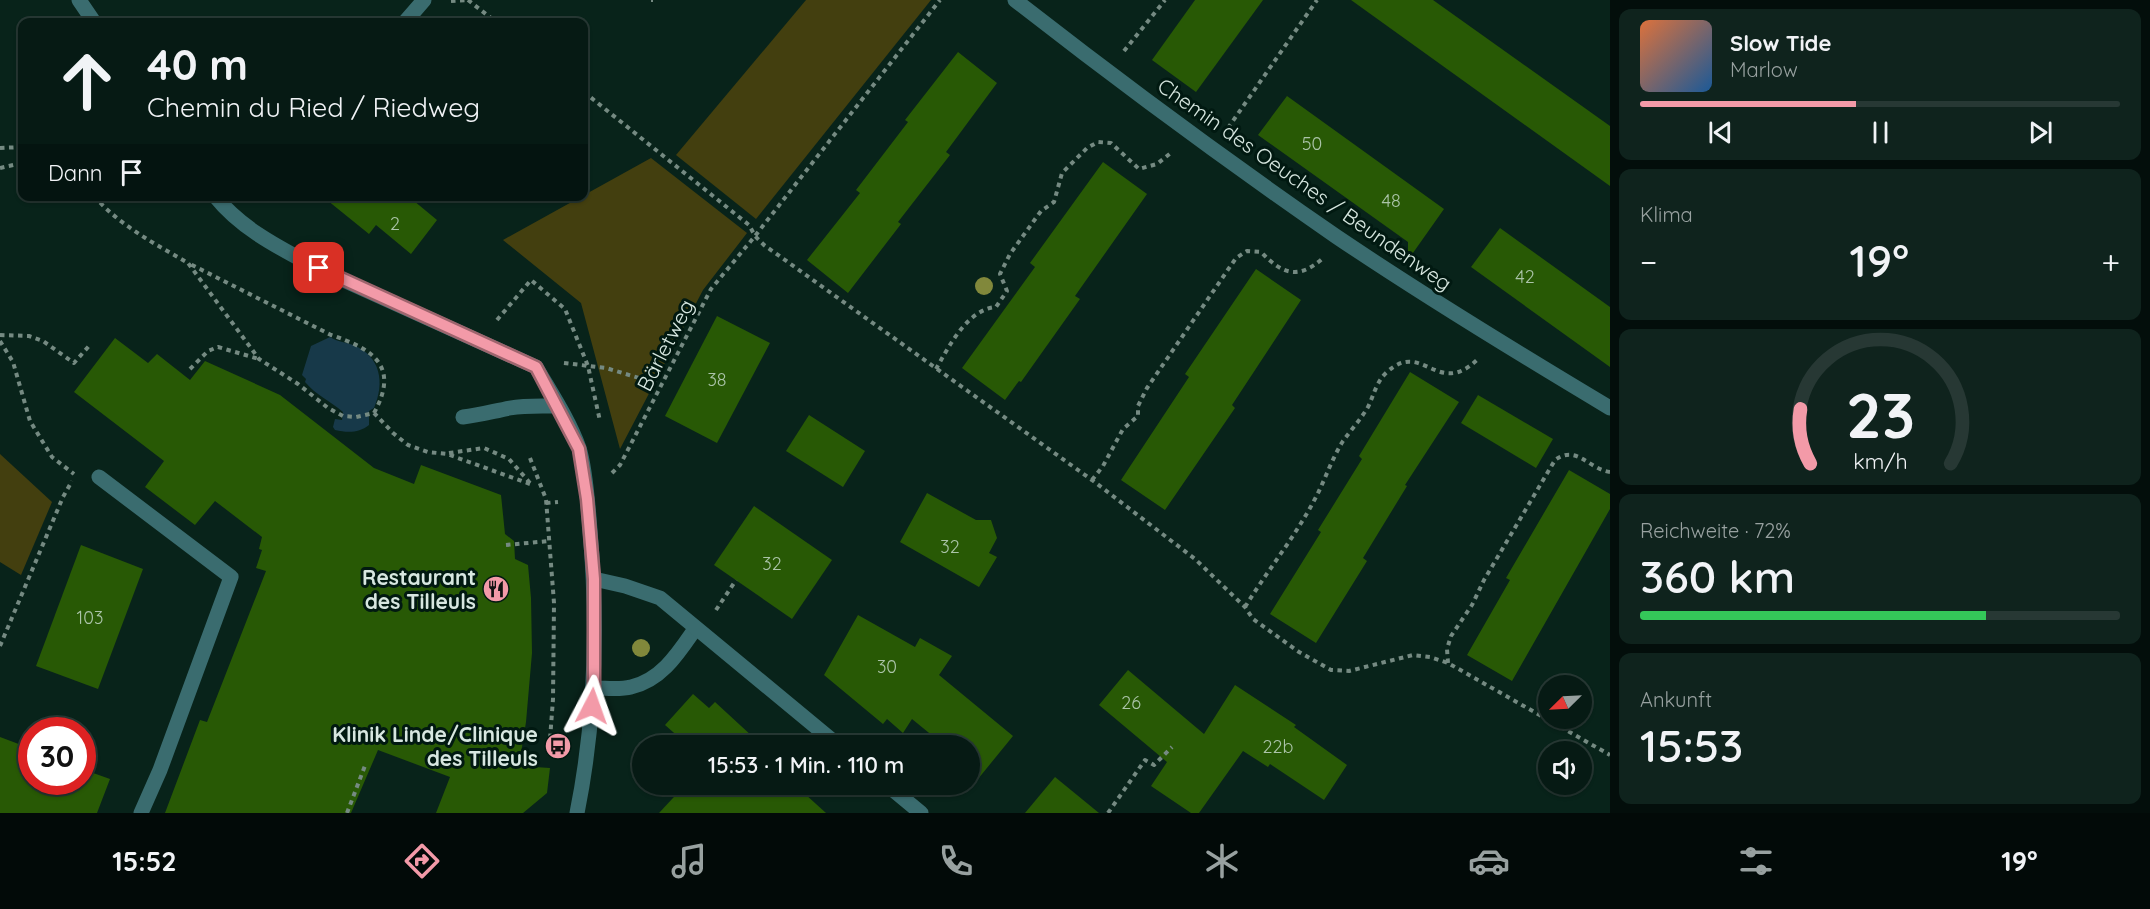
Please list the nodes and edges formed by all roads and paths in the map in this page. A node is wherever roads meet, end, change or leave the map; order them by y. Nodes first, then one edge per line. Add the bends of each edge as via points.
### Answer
1 (80, 0) edge
2 (424, 0) edge
3 (468, 0) edge
4 (940, 0) edge
5 (1015, 0) edge
6 (1165, 0) edge
7 (1317, 0) edge
8 (91, 18) edge
9 (408, 18) edge
10 (491, 18) edge
11 (1124, 50) dead end
12 (588, 95) edge
13 (18, 147) edge
14 (0, 148) edge
15 (1214, 148) junction
16 (1171, 154) dead end
17 (18, 164) edge
18 (0, 168) edge
19 (98, 201) edge
20 (219, 201) edge
21 (756, 236) junction
22 (1322, 260) dead end
23 (188, 263) junction
24 (494, 322) dead end
25 (0, 335) edge
26 (0, 341) edge
27 (89, 346) dead end
28 (259, 359) junction
29 (1477, 360) dead end
30 (588, 366) junction
31 (536, 367) junction
32 (190, 369) dead end
33 (936, 369) junction
34 (662, 386) junction
35 (558, 406) junction
36 (1610, 408) edge
37 (372, 414) junction
38 (463, 417) dead end
39 (601, 428) dead end
40 (447, 454) junction
41 (530, 458) dead end
42 (1610, 472) edge
43 (610, 475) dead end
44 (99, 477) dead end
45 (1092, 480) junction
46 (558, 502) dead end
47 (546, 503) junction
48 (534, 540) dead end
49 (547, 541) junction
50 (514, 542) dead end
51 (506, 544) dead end
52 (594, 579) junction
53 (736, 580) dead end
54 (1245, 607) junction
55 (698, 631) junction
56 (0, 646) edge
57 (1448, 663) junction
58 (594, 688) junction
59 (826, 735) edge
60 (1172, 747) dead end
61 (1610, 755) edge
62 (560, 756) dead end
63 (366, 763) dead end
64 (899, 795) edge
65 (141, 813) edge
66 (347, 813) edge
67 (577, 813) edge
68 (921, 813) edge
69 (1108, 813) edge

1 - 8 street
2 - 9 street
3 - 10 path
4 - 21 path, Bärletweg
5 - 15 street, Chemin des Oeuches / Beundenweg
6 - 11 path
7 - 15 path
12 - 21 path via 749,225
13 - 14 path
15 - 36 street, Chemin des Oeuches / Beundenweg via 1338,237
16 - 33 path via 1157,164 1138,169 1111,143 1098,142 1087,148 1062,173 1054,202 1041,211 1010,254 1000,274 1007,291 996,307 972,316
17 - 18 path
19 - 23 path via 153,243
20 - 31 street via 258,235 319,268
21 - 33 path
21 - 34 path, Bärletweg via 711,289
22 - 45 path via 1296,274 1277,266 1261,252 1247,251 1236,258 1147,388 1138,406 1138,416 1123,429
23 - 28 path
23 - 37 path via 373,355 383,367 386,383 381,402
24 - 30 path via 531,280 565,309
25 - 27 path via 44,341 74,363
26 - 56 path via 13,362 30,421 52,457 76,475
28 - 32 path via 218,347 208,351
28 - 37 path via 343,416
29 - 54 path via 1455,374 1413,361 1402,361 1387,372 1277,561
30 - 31 path via 551,361
30 - 34 path
30 - 39 path
31 - 35 street
33 - 45 path
34 - 43 path, Bärletweg via 620,465
35 - 38 street via 509,408
35 - 52 street via 579,449
37 - 40 path via 408,445
40 - 40 path via 484,448 509,459 530,484
41 - 47 path
42 - 57 path via 1568,453 1555,460 1451,636
44 - 65 street via 231,577
45 - 54 path via 1195,559
46 - 47 path
47 - 49 path
48 - 50 path
49 - 51 path
49 - 62 path via 555,650 549,753
52 - 55 street via 660,598
52 - 58 street
53 - 55 path
54 - 57 path via 1252,619 1331,670 1349,671 1413,655
55 - 58 street via 654,678 631,687
55 - 59 street
57 - 61 path
58 - 67 street
60 - 69 path via 1154,765 1145,760
63 - 66 path
64 - 68 street

